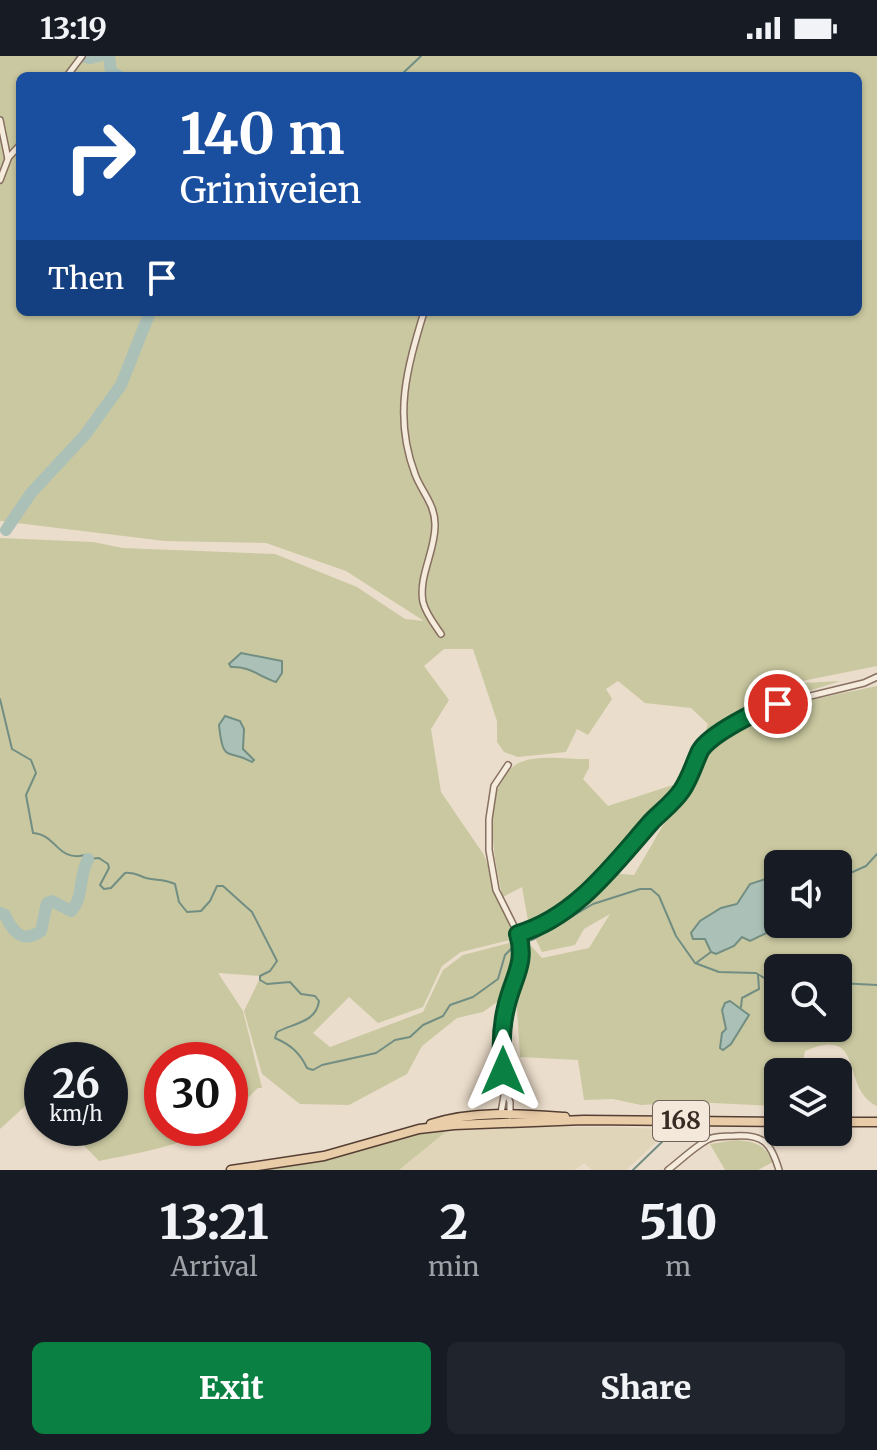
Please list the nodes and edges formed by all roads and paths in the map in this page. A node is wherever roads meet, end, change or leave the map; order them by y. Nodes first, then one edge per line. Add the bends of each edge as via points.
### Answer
1 (0, 120) edge
2 (16, 150) edge
3 (8, 159) junction
4 (0, 180) edge
5 (423, 316) edge
6 (441, 634) dead end
7 (877, 677) edge
8 (508, 765) dead end
9 (520, 941) junction
10 (505, 1090) junction
11 (506, 1117) junction
12 (764, 1122) edge
13 (852, 1122) edge
14 (877, 1122) edge
15 (231, 1170) edge
16 (668, 1170) edge
17 (779, 1170) edge

1 - 3 street
2 - 3 street
3 - 4 street
5 - 6 street via 403,411 415,475 436,522 423,603
7 - 9 street via 765,707 711,741 682,789 615,866 581,898
8 - 9 street via 494,786 489,850 498,898
9 - 10 street via 522,958 505,1008
10 - 11 street
10 - 11 street via 510,1102
11 - 12 main road, 168
11 - 15 main road, 168 via 419,1129 324,1156
13 - 14 main road
16 - 17 street via 710,1139 742,1135 767,1144

